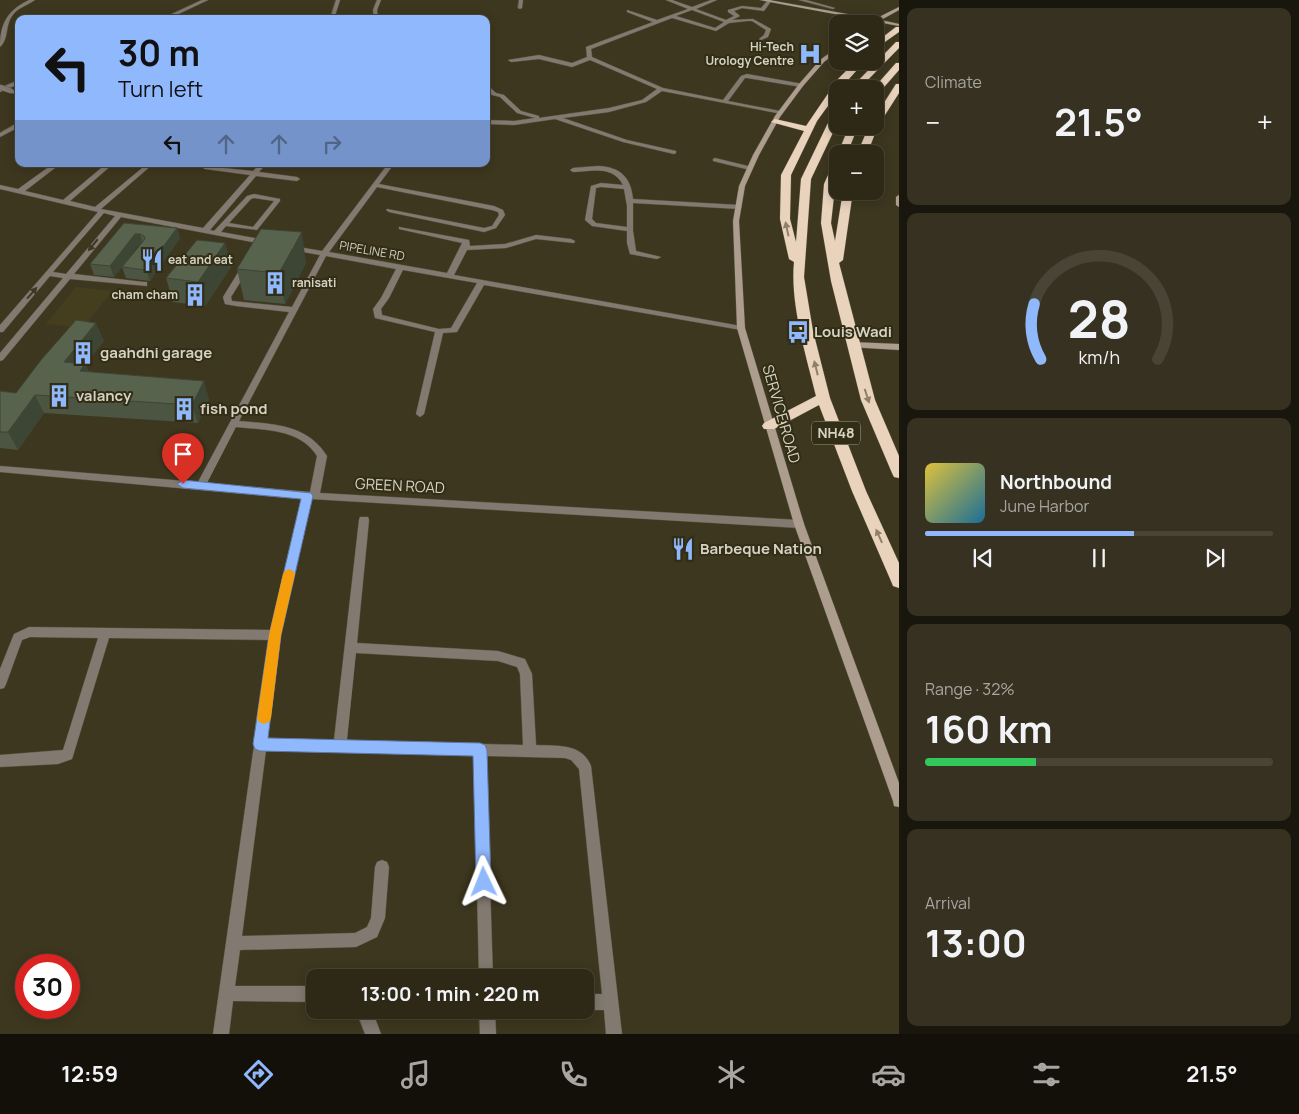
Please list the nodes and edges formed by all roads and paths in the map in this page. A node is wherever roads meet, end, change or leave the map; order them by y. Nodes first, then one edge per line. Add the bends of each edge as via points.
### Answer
1 (33, 0) edge
2 (206, 0) edge
3 (338, 0) edge
4 (379, 0) edge
5 (521, 0) edge
6 (668, 0) edge
7 (676, 0) edge
8 (715, 0) edge
9 (762, 0) edge
10 (790, 0) edge
11 (801, 0) edge
12 (770, 1) junction
13 (682, 5) junction
14 (520, 8) dead end
15 (834, 8) junction
16 (899, 8) edge
17 (691, 9) junction
18 (629, 11) dead end
19 (664, 12) dead end
20 (173, 15) edge
21 (333, 15) edge
22 (376, 15) edge
23 (656, 15) dead end
24 (839, 15) edge
25 (871, 15) edge
26 (671, 16) junction
27 (884, 16) edge
28 (884, 17) edge
29 (647, 18) junction
30 (718, 19) junction
31 (899, 20) edge
32 (657, 22) junction
33 (711, 22) dead end
34 (727, 22) junction
35 (884, 23) edge
36 (899, 25) edge
37 (899, 30) edge
38 (761, 39) dead end
39 (884, 41) edge
40 (899, 44) edge
41 (0, 45) edge
42 (829, 55) edge
43 (590, 58) junction
44 (511, 60) dead end
45 (899, 65) edge
46 (852, 70) edge
47 (863, 80) edge
48 (884, 82) edge
49 (15, 83) edge
50 (800, 85) junction
51 (899, 86) edge
52 (0, 89) edge
53 (660, 89) junction
54 (490, 90) edge
55 (15, 92) edge
56 (724, 102) junction
57 (884, 109) edge
58 (780, 113) junction
59 (554, 117) junction
60 (544, 119) junction
61 (490, 122) edge
62 (774, 122) junction
63 (15, 126) edge
64 (829, 128) edge
65 (809, 129) junction
66 (0, 135) edge
67 (674, 152) dead end
68 (714, 160) dead end
69 (53, 167) edge
70 (106, 167) edge
71 (147, 167) edge
72 (205, 167) dead end
73 (261, 167) edge
74 (389, 167) edge
75 (750, 168) junction
76 (573, 170) dead end
77 (255, 174) junction
78 (298, 179) dead end
79 (829, 184) edge
80 (375, 185) junction
81 (0, 187) edge
82 (628, 187) junction
83 (20, 192) junction
84 (899, 197) edge
85 (846, 200) edge
86 (630, 201) junction
87 (65, 202) junction
88 (899, 205) edge
89 (739, 207) junction
90 (99, 210) junction
91 (389, 210) dead end
92 (119, 214) junction
93 (225, 224) junction
94 (401, 228) dead end
95 (630, 229) junction
96 (206, 231) junction
97 (216, 233) junction
98 (571, 241) dead end
99 (262, 242) junction
100 (465, 248) junction
101 (256, 251) edge
102 (324, 254) junction
103 (657, 257) dead end
104 (252, 258) edge
105 (400, 268) junction
106 (48, 274) junction
107 (68, 276) junction
108 (449, 276) junction
109 (798, 277) junction
110 (482, 282) junction
111 (836, 282) junction
112 (144, 284) edge
113 (294, 310) junction
114 (741, 328) junction
115 (0, 330) edge
116 (439, 331) junction
117 (852, 345) junction
118 (899, 347) edge
119 (0, 358) edge
120 (823, 398) junction
121 (420, 414) dead end
122 (233, 424) junction
123 (769, 426) junction
124 (0, 469) edge
125 (899, 473) edge
126 (201, 485) junction
127 (310, 496) junction
128 (364, 520) dead end
129 (798, 524) junction
130 (899, 581) edge
131 (105, 633) junction
132 (275, 635) junction
133 (351, 648) junction
134 (0, 684) edge
135 (260, 744) junction
136 (340, 746) junction
137 (480, 750) junction
138 (530, 751) junction
139 (0, 761) edge
140 (899, 801) edge
141 (382, 867) dead end
142 (233, 943) junction
143 (486, 969) edge
144 (227, 993) junction
145 (306, 994) edge
146 (594, 1002) edge
147 (611, 1002) junction
148 (367, 1019) edge
149 (487, 1019) edge
150 (221, 1034) edge
151 (373, 1034) edge
152 (488, 1034) edge
153 (614, 1034) edge

1 - 41 street via 10,14
2 - 20 street
3 - 21 street
4 - 22 street
5 - 14 street
6 - 13 street
7 - 17 street
8 - 17 street
9 - 12 street
10 - 15 street
11 - 15 street
12 - 24 street
12 - 34 street via 762,10 742,7 730,11 738,16
13 - 17 street
13 - 19 street
15 - 25 street
16 - 27 street
17 - 26 street
17 - 30 street
18 - 29 street
23 - 29 street
26 - 32 street
26 - 34 street via 716,30
28 - 31 street
29 - 32 street
30 - 33 street
30 - 34 street
32 - 43 street via 588,48
34 - 38 street via 753,20 769,29
35 - 36 street
37 - 39 highway
40 - 47 highway
42 - 50 street, SERVICE ROAD
43 - 44 street via 572,65 539,58
43 - 53 street
45 - 48 highway
46 - 65 highway
49 - 52 street
50 - 56 street via 747,76
50 - 58 street, SERVICE ROAD
51 - 57 highway
52 - 55 street, bridge
53 - 56 street
53 - 59 street via 644,100 609,110
54 - 60 street via 519,112
56 - 58 street
58 - 62 street, SERVICE ROAD
59 - 60 street
59 - 67 street via 625,141
60 - 61 street
62 - 65 highway
62 - 75 street, SERVICE ROAD
63 - 66 street
64 - 109 highway, NH48 via 806,179
109 -> 65 highway via 785,219 786,175
68 - 75 street
69 - 83 street
70 - 87 street
71 - 90 street
72 - 77 street
73 - 77 street
74 - 80 street
75 - 89 street, SERVICE ROAD via 742,186
76 - 82 street via 612,170 621,175
77 - 78 street
77 - 96 street
79 - 111 highway, NH48 via 826,223
80 - 91 street via 494,208 502,211 502,215 494,227 484,230
80 - 102 street
81 - 83 street, PIPELINE RD
82 - 86 street
82 - 95 street via 593,187 588,220 594,225
83 - 87 street, PIPELINE RD
84 - 88 street
85 - 111 highway
86 - 89 street
86 - 95 street
87 - 90 street, PIPELINE RD
89 - 114 street, SERVICE ROAD via 736,222
90 - 92 street, PIPELINE RD
90 - 106 street
92 - 96 street, PIPELINE RD
92 -> 107 street
93 - 93 street via 249,197 278,200 256,229
93 - 97 street
94 - 100 street via 462,240 466,242
95 - 103 street via 633,252
96 - 97 street, PIPELINE RD
97 - 99 street, PIPELINE RD
98 - 100 street via 536,237 506,246
99 - 101 street
99 - 102 street, PIPELINE RD
100 - 108 street
102 - 105 street, PIPELINE RD
102 - 113 street
104 - 113 street via 227,297 228,302
105 - 108 street, PIPELINE RD
105 - 116 street via 377,309 378,316
106 - 107 street
115 -> 106 street
107 - 112 street via 120,278
107 - 119 street
108 - 110 street, PIPELINE RD
120 -> 109 highway, NH48
110 - 114 street, PIPELINE RD
110 - 116 street via 454,330
111 - 117 highway, NH48
113 - 122 street
114 - 123 street, SERVICE ROAD
116 - 121 street
117 - 118 street
117 -> 125 highway, NH48 via 868,400
120 - 123 highway
130 -> 120 highway, NH48 via 858,491
122 - 126 street
122 - 127 street via 277,429 305,437 319,450 322,456
123 - 129 street, SERVICE ROAD
124 - 126 street, GREEN ROAD
126 - 127 street, GREEN ROAD
127 - 129 street, GREEN ROAD
127 - 132 street
128 - 133 street
129 - 140 street, SERVICE ROAD
131 - 132 street
131 - 134 street via 29,632 18,637
131 - 139 street via 68,755
132 - 135 street
133 - 136 street
133 - 138 street via 498,656 521,663 526,674
135 - 136 street
135 - 142 street
136 - 137 street
137 - 138 street
137 - 143 street
138 - 147 street via 566,752 575,755 585,766
141 - 142 street via 378,918 372,932 356,940
142 - 144 street
144 - 145 street
144 - 150 street
146 - 147 street
147 - 153 street
148 - 151 street
149 - 152 street

